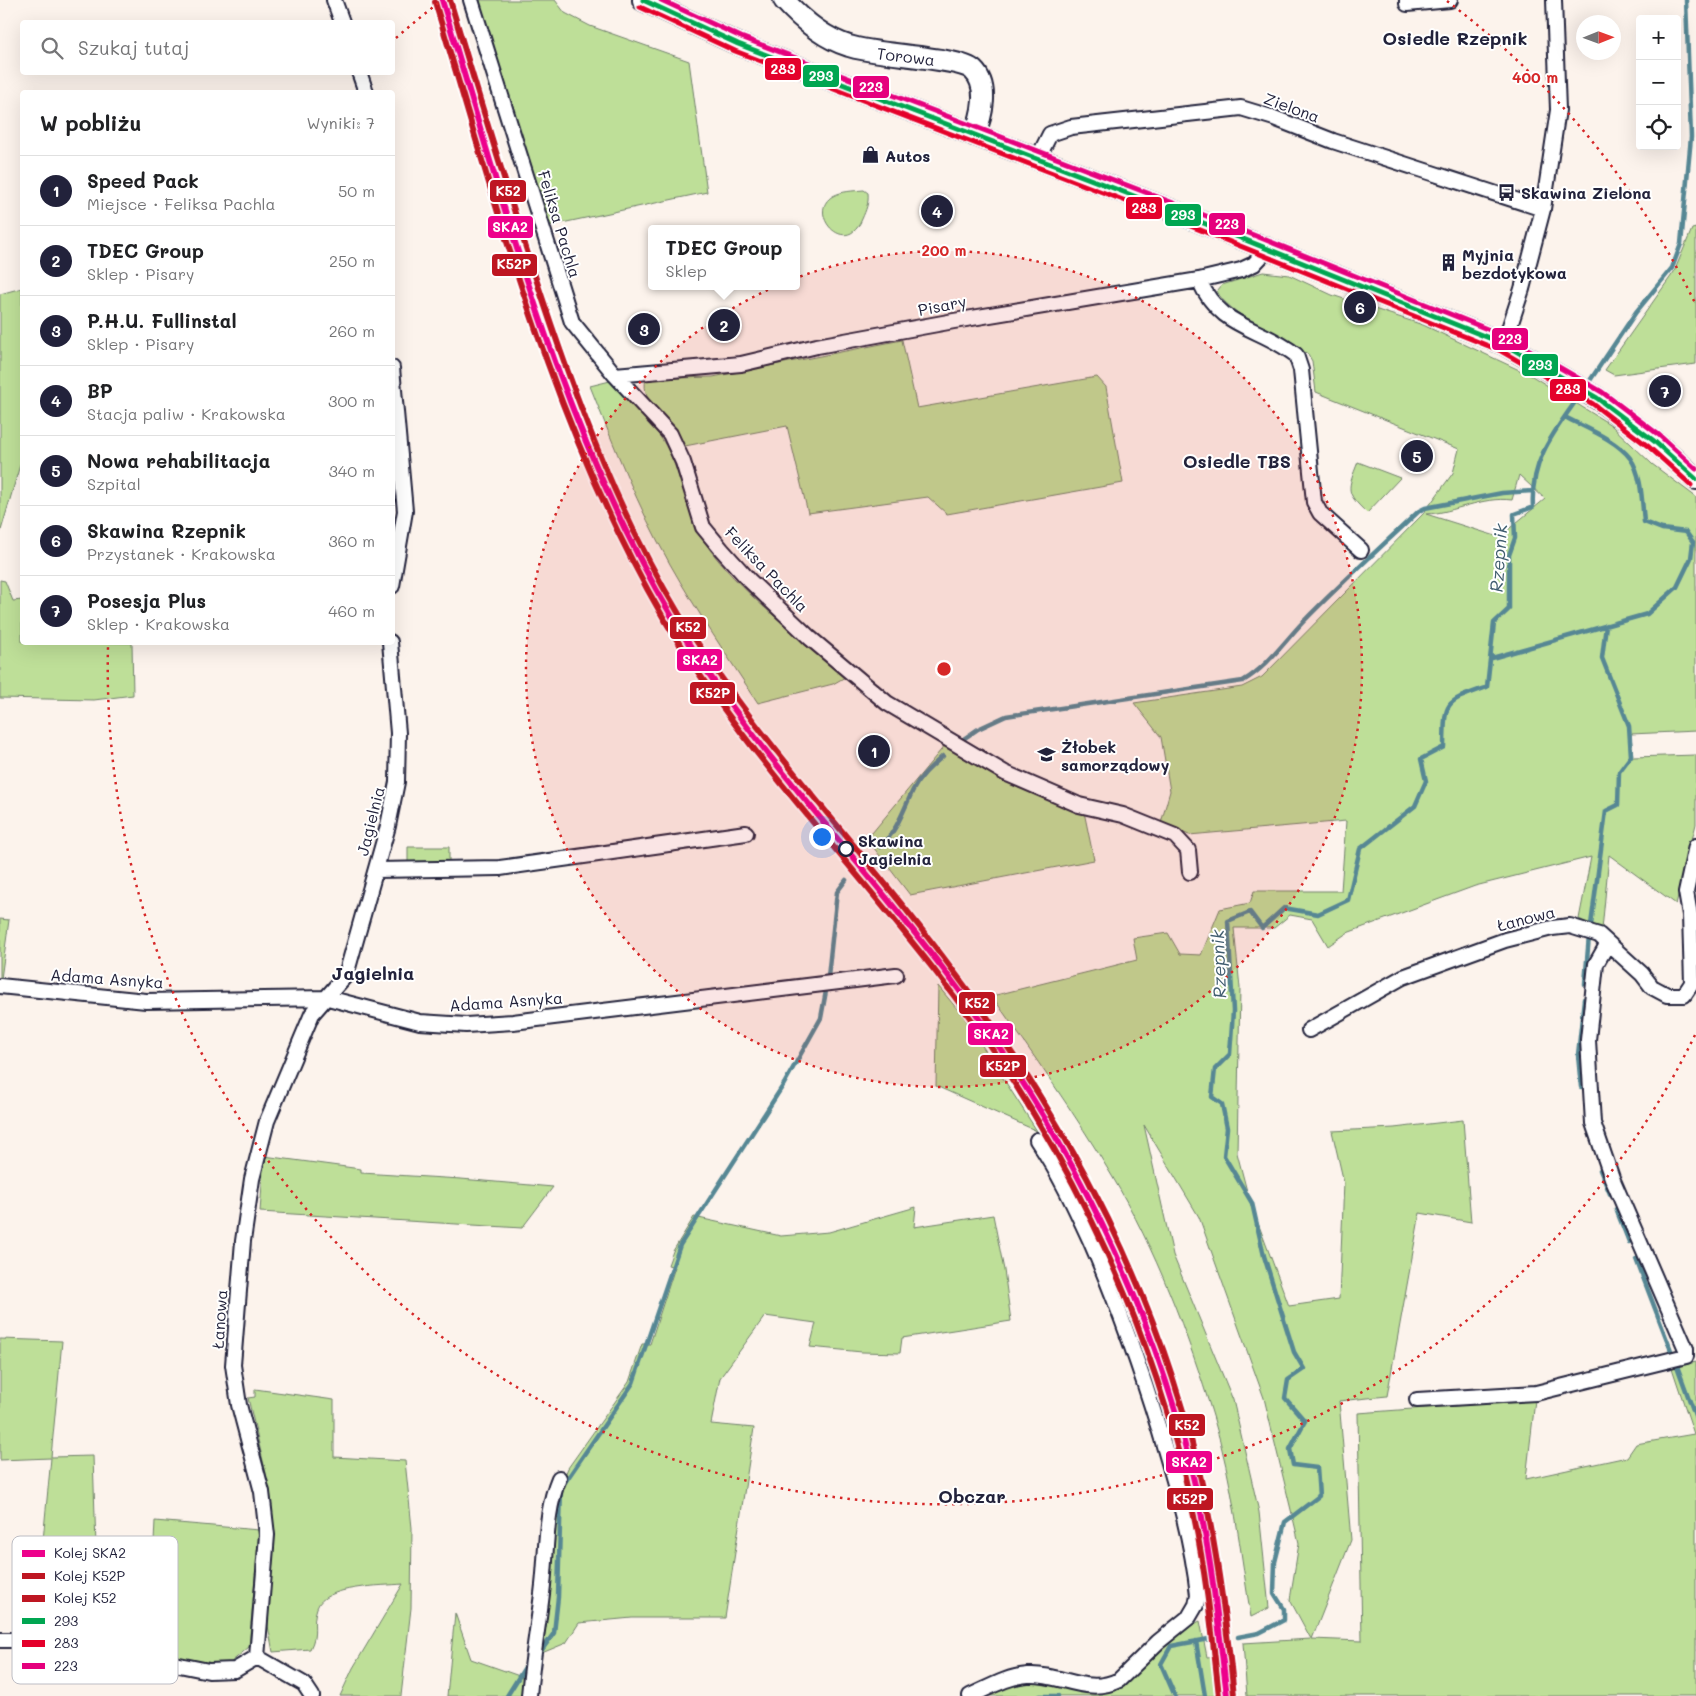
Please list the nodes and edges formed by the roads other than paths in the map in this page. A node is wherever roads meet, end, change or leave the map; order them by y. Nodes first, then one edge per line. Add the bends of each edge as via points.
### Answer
1 (334, 0) edge
2 (471, 0) edge
3 (643, 0) edge
4 (784, 0) edge
5 (1407, 0) edge
6 (1450, 0) edge
7 (1554, 0) edge
8 (341, 20) edge
9 (360, 75) edge
10 (365, 90) edge
11 (974, 135) junction
12 (1037, 160) junction
13 (1543, 209) junction
14 (1268, 249) junction
15 (1200, 280) junction
16 (1504, 344) junction
17 (614, 375) junction
18 (395, 410) edge
19 (1696, 478) edge
20 (1361, 550) dead end
21 (395, 569) edge
22 (390, 645) edge
23 (746, 834) dead end
24 (1696, 846) edge
25 (376, 870) junction
26 (1190, 872) dead end
27 (1608, 943) junction
28 (896, 975) dead end
29 (0, 986) edge
30 (328, 998) junction
31 (1309, 1030) dead end
32 (1037, 1140) dead end
33 (1417, 1400) dead end
34 (559, 1478) dead end
35 (257, 1657) junction
36 (178, 1665) edge
37 (312, 1696) edge
38 (529, 1696) edge
39 (970, 1696) edge

1 - 8 street
2 - 17 street, Feliksa Pachla via 572,322
3 - 11 main road via 738,44
4 - 11 main road, Torowa via 809,24 835,41 872,52 951,62 973,69 983,96
5 - 6 street via 1407,4
7 - 13 street via 1558,110
9 - 10 street
11 - 12 main road
12 - 13 street, Zielona via 1050,134 1070,127 1241,108
12 - 14 main road
13 - 16 street
14 - 15 street, Pisary via 1254,264 1241,270
14 - 16 main road
15 - 17 street, Pisary via 944,322 741,364
15 - 20 street via 1207,297 1230,320 1296,355 1301,370 1314,502 1320,513
16 - 19 main road via 1597,398
17 - 26 street, Feliksa Pachla via 670,434 683,462 704,527 750,580 810,638 887,703 1005,774 1079,805 1123,815 1174,836 1188,850
18 - 21 street via 405,511
22 - 25 street, Jagielnia via 398,733 397,782
23 - 25 street via 500,868
24 - 27 street, Łanowa via 1686,892 1692,983 1684,995 1667,995 1652,987
25 - 30 street, Jagielnia via 346,975
27 - 31 street, Łanowa via 1599,935 1570,926 1505,940 1403,978
27 - 33 street via 1596,964 1588,1040 1593,1123 1612,1178 1686,1349 1686,1356 1536,1393
28 - 30 street, Adama Asnyka via 466,1025 420,1022
29 - 30 street, Adama Asnyka via 146,1001
30 - 35 street, Łanowa via 312,1014 266,1121 252,1179 243,1241 233,1365 239,1405 262,1492 267,1535
32 - 39 street via 1074,1204 1131,1340 1179,1496 1198,1595 1189,1617 1112,1684 1086,1687 1028,1675 1009,1679
34 - 38 street via 549,1514
35 - 36 street via 235,1670 209,1671
35 - 37 street via 304,1684

